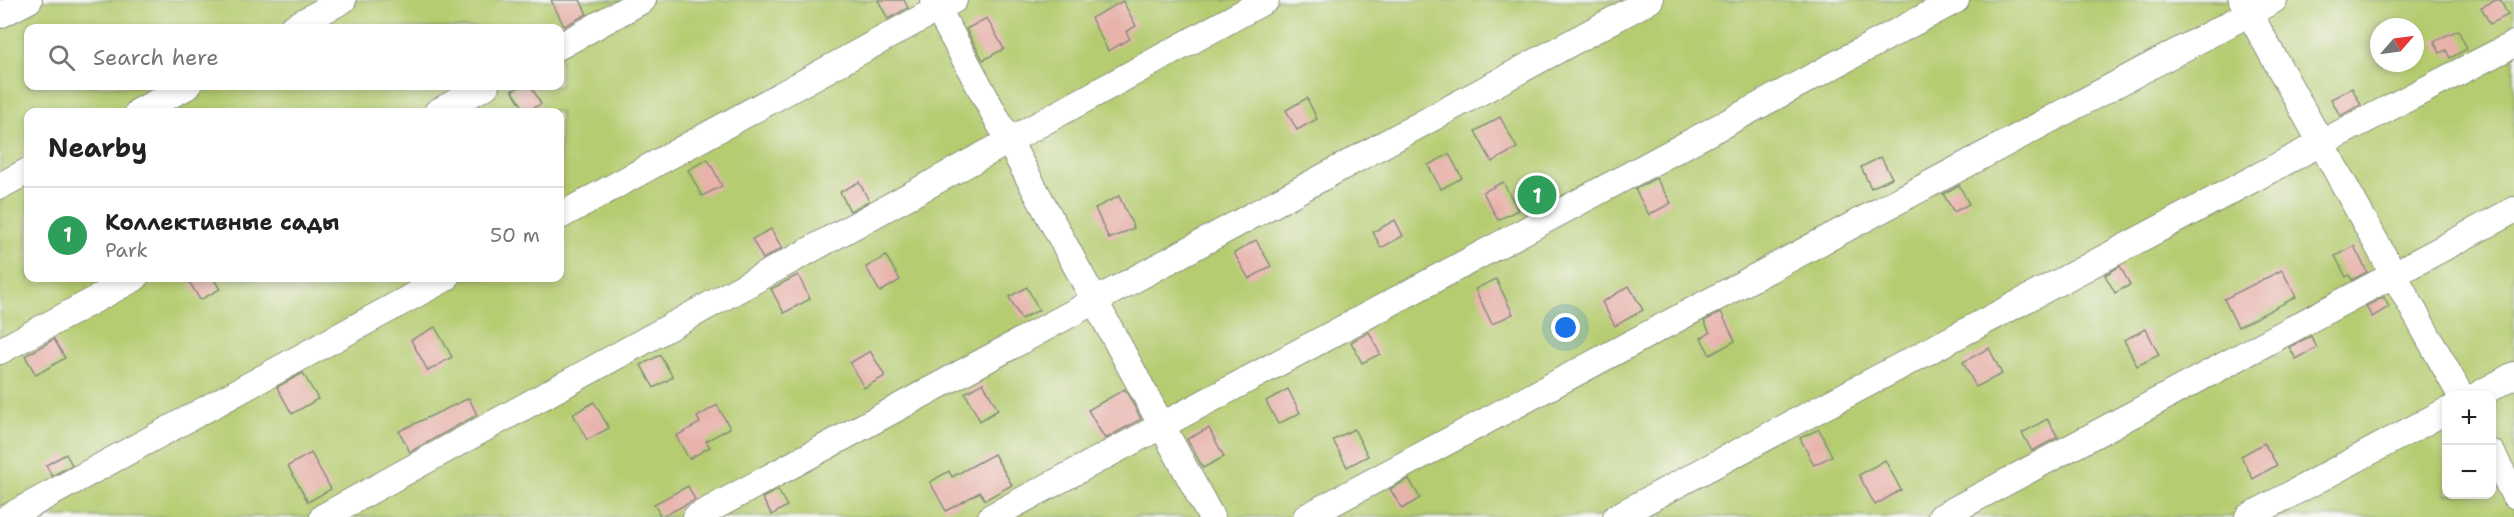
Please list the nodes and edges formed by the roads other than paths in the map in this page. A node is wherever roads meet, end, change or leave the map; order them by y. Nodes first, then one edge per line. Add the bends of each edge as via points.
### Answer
1 (28, 0) edge
2 (343, 0) edge
3 (643, 0) edge
4 (1266, 0) edge
5 (1650, 0) edge
6 (1956, 0) edge
7 (2274, 0) edge
8 (941, 3) edge
9 (2246, 7) edge
10 (0, 15) edge
11 (299, 24) edge
12 (564, 44) edge
13 (2514, 44) edge
14 (180, 90) edge
15 (478, 90) edge
16 (146, 108) edge
17 (445, 108) edge
18 (1008, 142) junction
19 (2321, 143) junction
20 (24, 173) edge
21 (0, 186) edge
22 (2514, 210) edge
23 (564, 214) edge
24 (2392, 273) junction
25 (128, 282) edge
26 (439, 282) edge
27 (1096, 302) junction
28 (0, 351) edge
29 (2514, 375) edge
30 (2458, 391) edge
31 (2485, 391) edge
32 (2442, 413) edge
33 (1161, 425) junction
34 (2496, 461) edge
35 (2514, 495) edge
36 (8, 517) edge
37 (323, 517) edge
38 (696, 517) edge
39 (991, 517) edge
40 (1211, 517) edge
41 (1306, 517) edge
42 (1616, 517) edge
43 (1941, 517) edge
44 (2248, 517) edge

1 - 10 street
2 - 11 street
3 - 12 street
4 - 18 street
5 - 27 street
6 - 33 street
7 - 9 street
8 - 18 street
8 - 23 street
9 - 19 street
9 - 41 street
13 - 19 street
14 - 16 street
15 - 17 street
18 - 27 street
18 - 37 street
19 - 24 street
19 - 42 street
20 - 21 street
22 - 24 street
24 - 30 street
24 - 43 street
25 - 28 street
26 - 36 street
27 - 33 street
27 - 38 street
29 - 31 street
32 - 44 street
33 - 39 street
33 - 40 street
34 - 35 street

